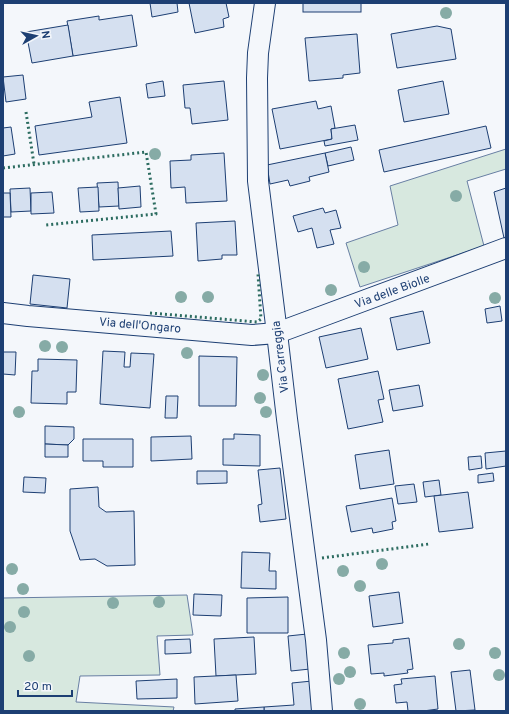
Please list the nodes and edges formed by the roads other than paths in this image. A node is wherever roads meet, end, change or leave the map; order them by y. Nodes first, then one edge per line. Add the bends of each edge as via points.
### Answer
1 (265, 3) edge
2 (506, 248) edge
3 (3, 313) edge
4 (277, 334) junction
5 (322, 711) edge

1 - 4 street, Via Carreggia via 257,78 258,181
2 - 4 street, Via delle Biolle
3 - 4 street, Via dell'Ongaro
4 - 5 street, Via Carreggia via 316,640

